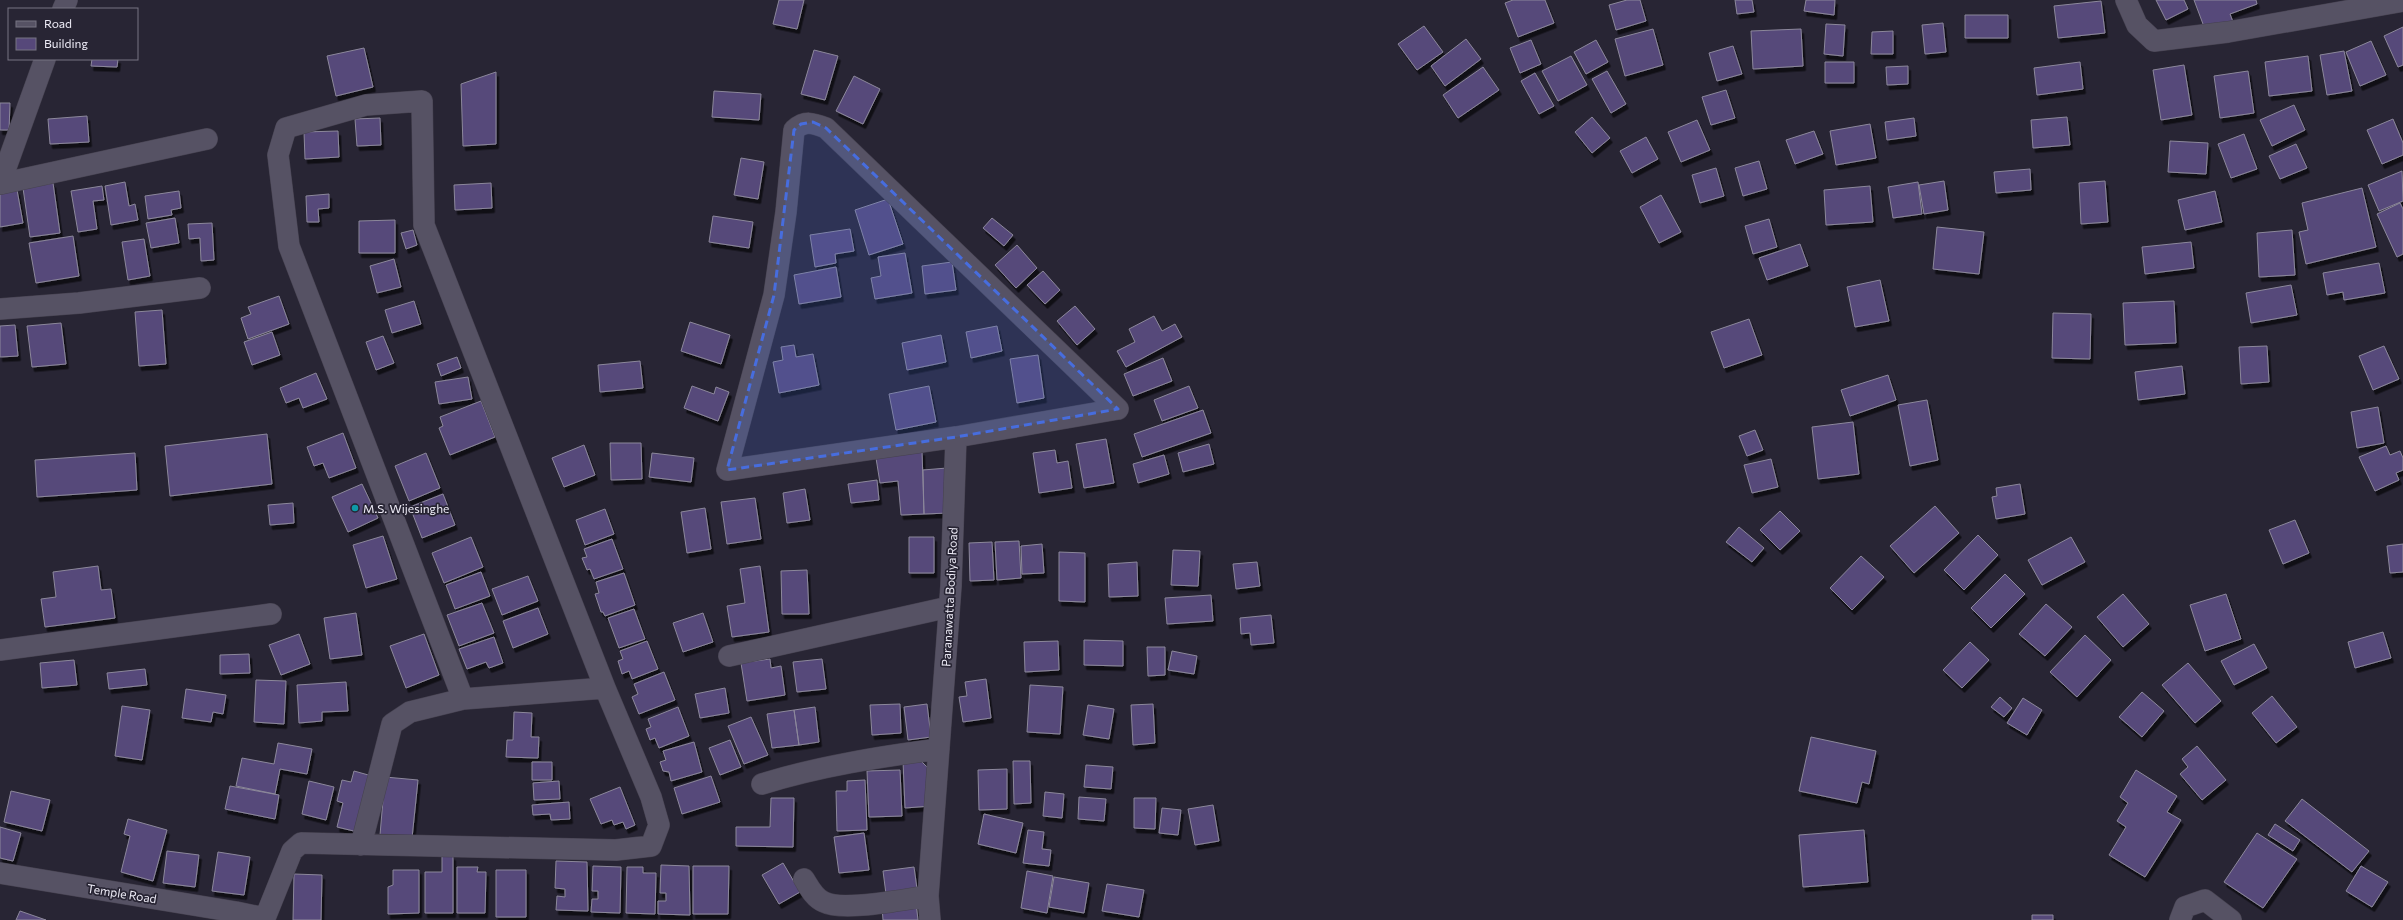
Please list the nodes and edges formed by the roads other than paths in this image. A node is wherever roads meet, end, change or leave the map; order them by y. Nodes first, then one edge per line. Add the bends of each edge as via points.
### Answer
1 (2126, 0) edge
2 (2403, 2) edge
3 (46, 60) edge
4 (207, 139) dead end
5 (0, 184) edge
6 (200, 288) dead end
7 (0, 309) edge
8 (956, 437) junction
9 (949, 607) junction
10 (271, 614) dead end
11 (0, 650) edge
12 (729, 656) dead end
13 (605, 688) junction
14 (462, 699) junction
15 (939, 749) junction
16 (762, 784) dead end
17 (361, 845) junction
18 (0, 873) edge
19 (804, 879) dead end
20 (928, 896) junction
21 (235, 916) edge
22 (930, 920) edge
23 (2180, 920) edge
24 (2232, 920) edge

1 - 2 street via 2137,25 2154,41 2228,32
3 - 5 street
4 - 5 street
6 - 7 street via 79,303
8 - 8 street via 1118,409 826,128 813,122 801,124 794,130 774,295 727,470
8 - 9 street, Paranawatta Bodiya Road
9 - 12 street
9 - 15 street, Paranawatta Bodiya Road
10 - 11 street
13 - 14 street
13 - 14 street via 424,225 422,101 366,105 286,128 278,155 289,246
13 - 17 street via 655,811 659,825 651,846 616,850
14 - 17 street via 410,712 392,724
15 - 16 street via 824,767
15 - 20 street, Paranawatta Bodiya Road
17 - 21 street, Temple Road via 300,843 292,851 265,918
18 - 21 street, Temple Road
19 - 20 street via 813,894 824,902 841,906
20 - 22 street, Paranawatta Bodiya Road
23 - 24 street via 2185,907 2205,900

